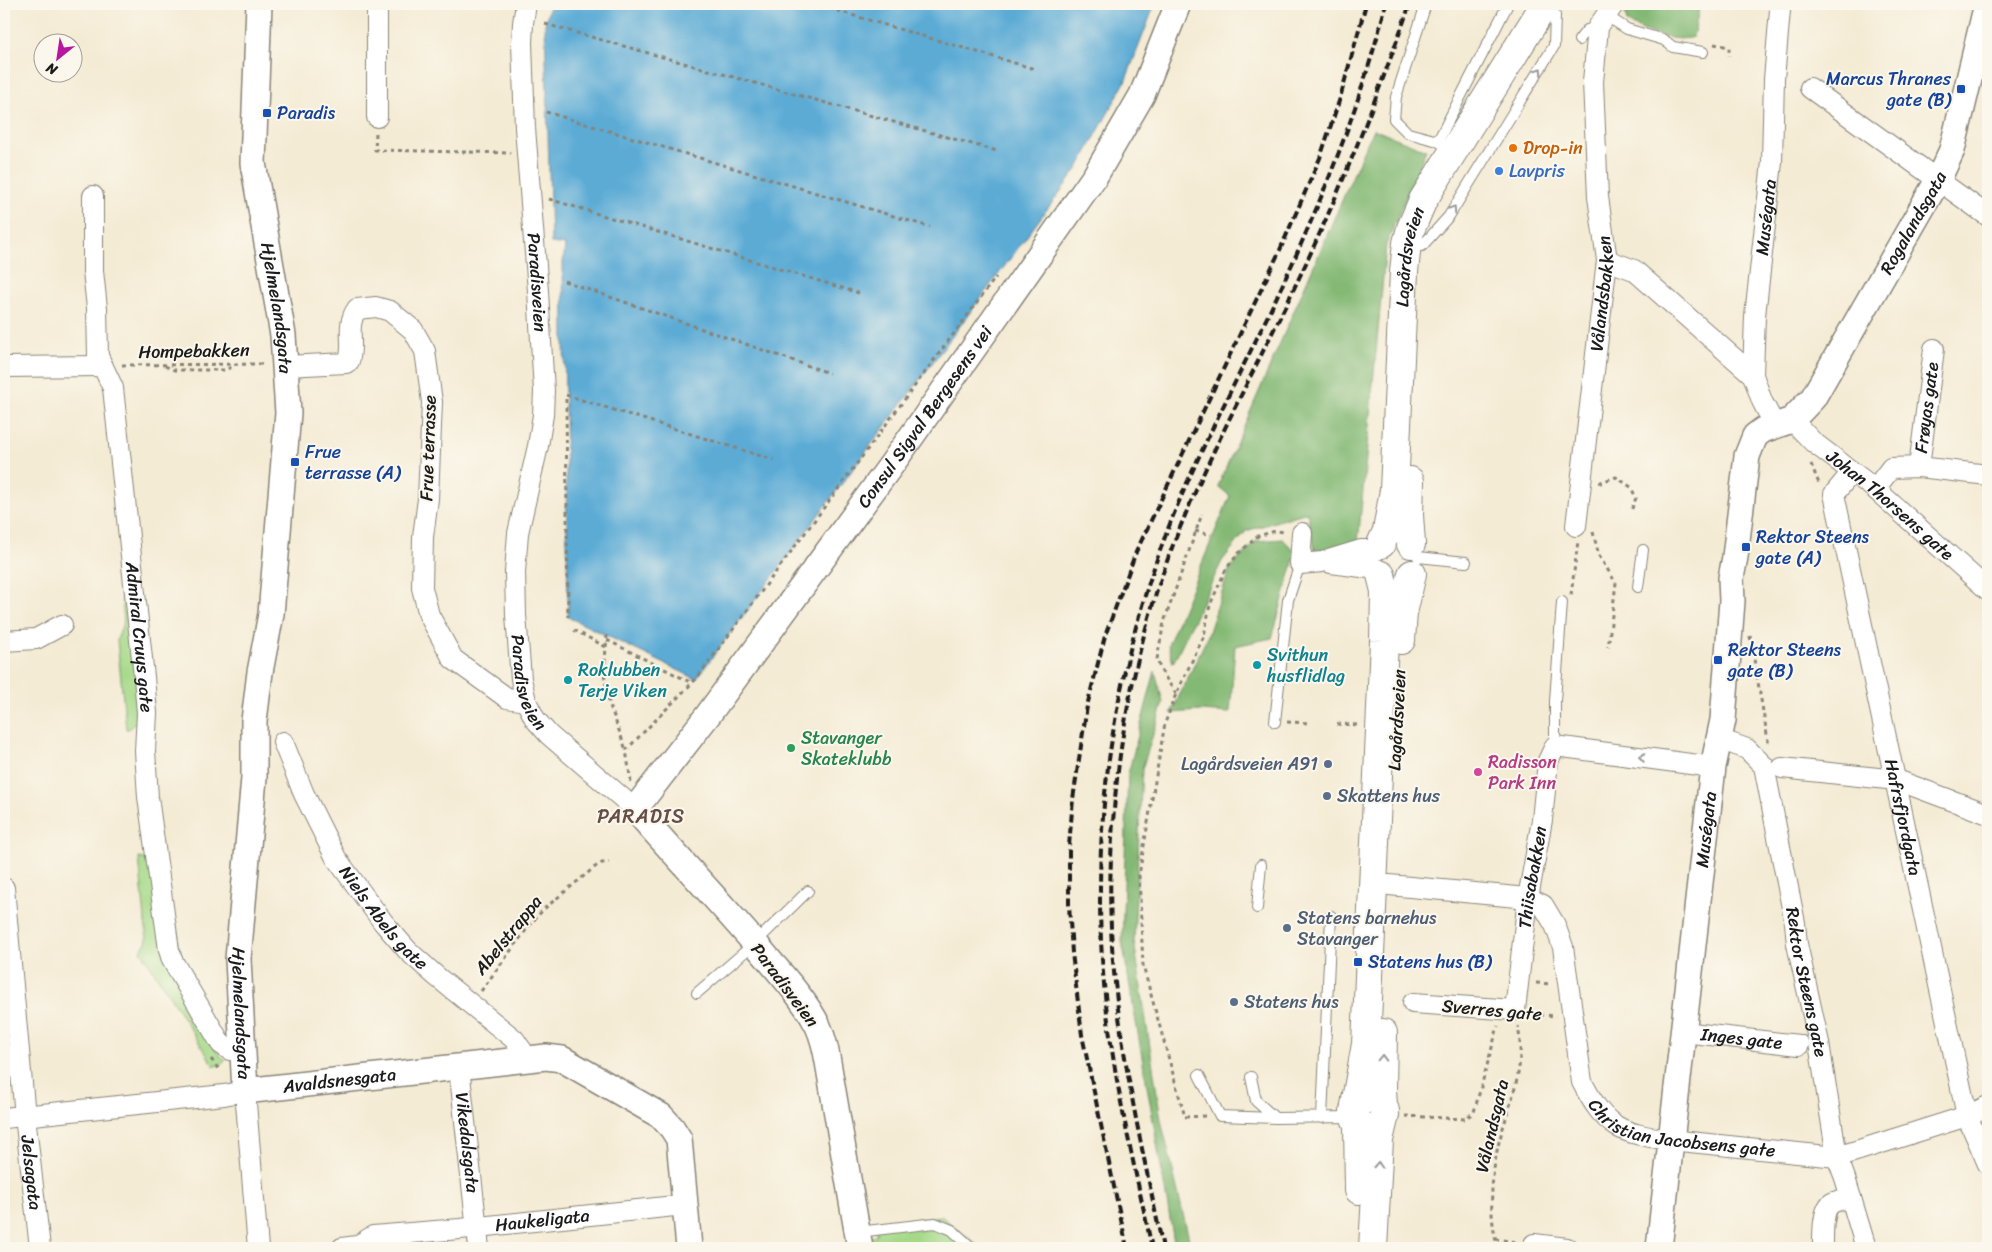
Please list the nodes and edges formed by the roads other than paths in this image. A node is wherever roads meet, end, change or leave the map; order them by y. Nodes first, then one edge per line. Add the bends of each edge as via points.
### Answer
1 (259, 4) edge
2 (377, 4) edge
3 (526, 4) edge
4 (1178, 4) edge
5 (1426, 4) edge
6 (1508, 4) edge
7 (1779, 4) edge
8 (1987, 4) edge
9 (1554, 8) edge
10 (1606, 15) edge
11 (1579, 40) dead end
12 (1703, 52) dead end
13 (1810, 88) dead end
14 (377, 117) road end
15 (1445, 146) junction
16 (1938, 180) junction
17 (93, 196) dead end
18 (1988, 216) edge
19 (1607, 260) junction
20 (1934, 349) dead end
21 (102, 366) junction
22 (286, 366) junction
23 (4, 367) edge
24 (1753, 375) junction
25 (1783, 423) junction
26 (1919, 467) junction
27 (1852, 472) junction
28 (1988, 475) edge
29 (1875, 488) junction
30 (1585, 526) road end
31 (1302, 533) road end
32 (1643, 550) dead end
33 (1379, 559) junction
34 (1414, 559) junction
35 (1466, 562) dead end
36 (1300, 564) junction
37 (1638, 587) dead end
38 (1988, 590) edge
39 (1562, 602) dead end
40 (62, 625) dead end
41 (4, 641) edge
42 (526, 701) junction
43 (1275, 722) dead end
44 (1719, 739) junction
45 (283, 742) dead end
46 (1555, 746) junction
47 (1713, 767) junction
48 (1782, 768) dead end
49 (1897, 780) junction
50 (635, 809) junction
51 (1988, 814) edge
52 (1261, 866) dead end
53 (1390, 885) junction
54 (4, 888) edge
55 (808, 891) dead end
56 (1528, 898) junction
57 (1257, 908) dead end
58 (1331, 916) dead end
59 (755, 943) junction
60 (7, 960) edge
61 (697, 993) dead end
62 (1413, 1004) dead end
63 (1509, 1009) joint
64 (1682, 1032) junction
65 (1799, 1044) dead end
66 (242, 1051) junction
67 (528, 1059) junction
68 (459, 1067) junction
69 (1199, 1075) dead end
70 (1251, 1077) dead end
71 (245, 1091) junction
72 (1988, 1106) edge
73 (1372, 1115) junction
74 (25, 1116) junction
75 (1967, 1116) junction
76 (4, 1118) edge
77 (1275, 1118) junction
78 (1322, 1118) junction
79 (1670, 1140) junction
80 (1837, 1157) junction
81 (1988, 1164) edge
82 (1851, 1198) junction
83 (684, 1205) junction
84 (478, 1227) junction
85 (858, 1240) edge
86 (1534, 1244) dead end
87 (40, 1248) edge
88 (258, 1248) edge
89 (342, 1248) edge
90 (479, 1248) edge
91 (689, 1248) edge
92 (972, 1248) edge
93 (1356, 1248) edge
94 (1373, 1248) edge
95 (1567, 1248) edge
96 (1659, 1248) edge
97 (1823, 1248) edge
98 (1866, 1248) edge

1 - 22 street, Hjelmelandsgata via 253,163
2 - 14 street
3 - 42 street, Paradisveien via 522,43 527,154 544,390 538,446 518,533 515,572 516,624
4 - 50 street, Consul Sigval Bergesens vei via 1142,95 1095,176 892,464
5 - 15 lane via 1396,97 1394,119 1408,133
6 - 15 lane
7 - 24 street, Muségata via 1772,162 1755,316
8 - 16 street, Rogalandsgata via 1952,150
9 - 15 main road, Lagårdsveien
34 -> 9 main road, Lagårdsveien via 1409,491 1422,246 1430,219 1448,185
10 - 11 lane
10 - 12 lane via 1627,29 1664,40 1673,47
10 - 19 street, Vålandsbakken via 1593,82 1598,197
13 - 16 street
15 - 33 main road, Lagårdsveien via 1407,243 1394,490 1388,531
16 - 18 street
16 - 25 street, Rogalandsgata via 1813,398
17 - 21 street, Admiral Cruys gate via 93,271 98,356
19 - 24 street via 1634,270
19 - 30 street, Vålandsbakken
20 - 26 street, Frøyas gate
21 - 23 street
21 - 66 street, Admiral Cruys gate via 113,388 147,712 148,797 169,950 220,1044 230,1050
22 - 42 street, Frue terrasse via 349,361 350,325 357,309 376,307 390,311 413,330 425,351 432,402 422,588 429,615 453,659 507,698
22 - 66 street, Hjelmelandsgata via 288,413 271,614 254,722 254,778 238,959
24 - 25 street, Muségata via 1762,401
25 - 27 street, Johan Thorsens gate
25 - 44 street, Muségata via 1755,436 1747,456 1736,557 1730,578 1732,601
26 - 28 street
26 - 29 street via 1891,468
27 - 29 street, Johan Thorsens gate
27 - 49 street, Hafrsfjordgata via 1834,494
29 - 38 street, Johan Thorsens gate
31 - 36 street
32 - 37 lane
33 - 34 main road via 1388,540 1395,538 1402,539
33 - 34 main road via 1389,580 1397,581 1407,578
33 - 36 street via 1361,550 1322,562
33 - 73 main road, Lagårdsveien via 1384,591 1384,640 1366,1044
34 - 35 lane
34 - 53 main road, Lagårdsveien via 1403,613
36 - 43 lane via 1288,600
39 - 46 lane, Thiisabakken
40 - 41 street via 36,639
42 - 50 street, Paradisveien via 535,719 550,735
44 - 47 street, Muségata
44 - 80 street, Rektor Steens gate via 1747,749 1764,766 1819,1043
45 - 67 street, Niels Abels gate via 304,794 336,858 383,922 408,951 514,1039
47 -> 46 street
46 - 56 street, Thiisabakken via 1548,761 1542,820
47 - 64 street, Muségata
48 - 49 street
49 - 51 street
49 - 75 street, Hafrsfjordgata
50 - 59 street, Paradisveien
52 - 57 lane
53 - 56 street
73 -> 53 main road, Lagårdsveien via 1382,1070
54 - 60 street, Jelsagata
55 - 59 lane
56 - 63 street, Thiisabakken
56 - 79 street, Christian Jacobsens gate via 1543,905 1563,947 1582,1082 1592,1101 1602,1117 1620,1130
58 - 78 lane
59 - 61 lane
59 - 85 street, Paradisveien via 811,1013 824,1042
60 - 74 street, Jelsagata
62 - 63 street, Sverres gate
64 - 65 street, Inges gate
64 - 79 street, Muségata
66 - 71 street, Hjelmelandsgata
67 - 68 street, Avaldsnesgata
67 - 83 street, Avaldsnesgata via 562,1059 661,1116 679,1139
68 - 71 street, Avaldsnesgata
68 - 84 street, Vikedalsgata
69 - 77 lane via 1220,1116
70 - 77 lane via 1256,1101
71 - 74 street, Avaldsnesgata
71 - 88 street, Hjelmelandsgata
72 - 75 street, Christian Jacobsens gate
73 - 78 lane
73 - 93 main road, Lagårdsveien via 1359,1191
94 -> 73 main road, Lagårdsveien via 1379,1140
74 - 76 street, Avaldsnesgata
74 - 87 street, Jelsagata
75 - 80 street, Christian Jacobsens gate
75 - 81 street, Hafrsfjordgata
77 - 78 lane
79 - 80 street, Christian Jacobsens gate
79 - 96 street, Muségata
80 - 82 street, Rektor Steens gate
82 - 97 street via 1828,1207 1823,1225
82 - 98 street, Rektor Steens gate
83 - 84 street, Haukeligata
83 - 91 street
84 - 89 street, Haukeligata via 372,1236 357,1246
84 - 90 street, Vikedalsgata
85 - 92 lane via 935,1223 952,1230
86 - 95 street

